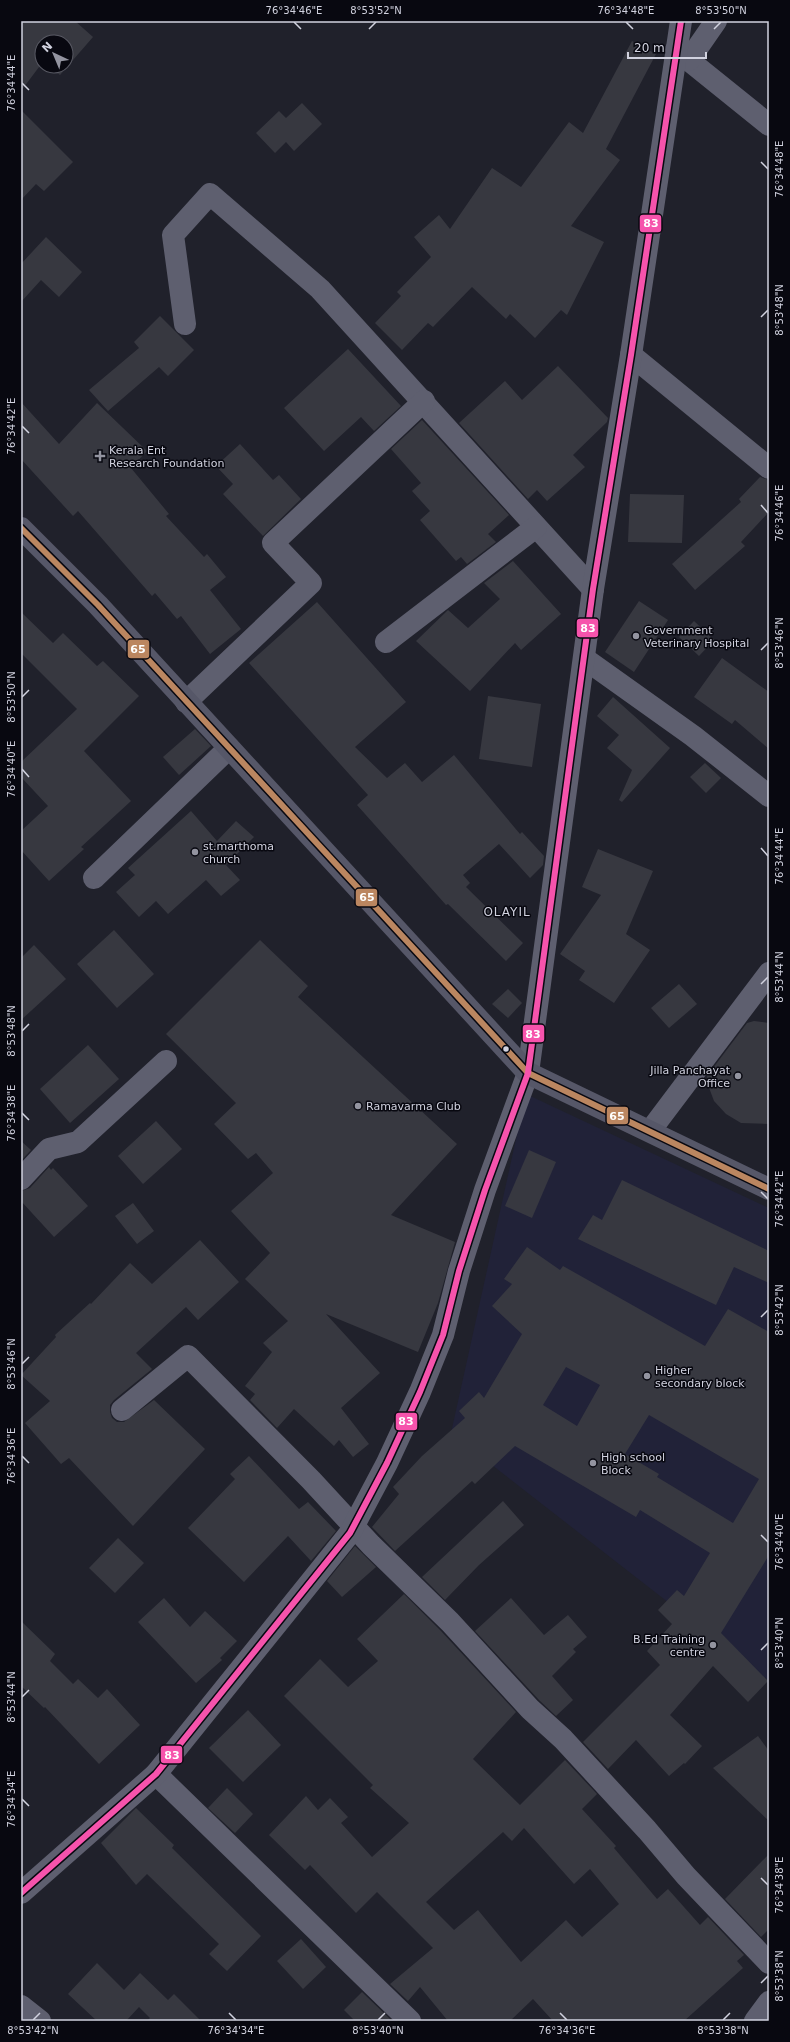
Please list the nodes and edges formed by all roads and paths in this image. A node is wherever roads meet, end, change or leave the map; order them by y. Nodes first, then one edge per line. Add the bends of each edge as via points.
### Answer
1 (681, 21) edge
2 (716, 21) edge
3 (683, 55) junction
4 (769, 124) edge
5 (185, 324) dead end
6 (631, 355) junction
7 (424, 401) junction
8 (769, 468) edge
9 (536, 527) junction
10 (21, 528) edge
11 (593, 589) junction
12 (386, 642) dead end
13 (585, 659) junction
14 (186, 702) junction
15 (229, 748) junction
16 (769, 796) edge
17 (94, 878) dead end
18 (769, 973) edge
19 (166, 1061) dead end
20 (528, 1073) junction
21 (650, 1131) junction
22 (21, 1179) edge
23 (769, 1189) edge
24 (122, 1410) dead end
25 (354, 1525) junction
26 (156, 1774) junction
27 (21, 1893) edge
28 (769, 1963) edge
29 (769, 2002) edge
30 (21, 2006) edge
31 (40, 2021) edge
32 (410, 2021) edge
33 (755, 2021) edge

1 - 3 street
2 - 3 street
3 - 4 street
3 - 6 street
5 - 7 street via 173,235 210,194 320,289
6 - 8 street
6 - 11 street
7 - 9 street
7 - 14 street via 273,543 310,583
9 - 11 street
9 - 12 street
10 - 14 main road via 98,605
11 - 13 street
13 - 16 street via 693,736
13 - 20 street
14 - 15 main road
15 - 17 street
15 - 20 main road
18 - 21 street
19 - 22 street via 78,1142 49,1149
20 - 21 main road
20 - 25 street via 461,1263 443,1335 387,1463
21 - 23 main road
24 - 25 street via 188,1356
25 - 26 street
25 - 28 street via 485,1659 530,1709 562,1739
26 - 27 street
26 - 32 street
29 - 33 street
30 - 31 street

